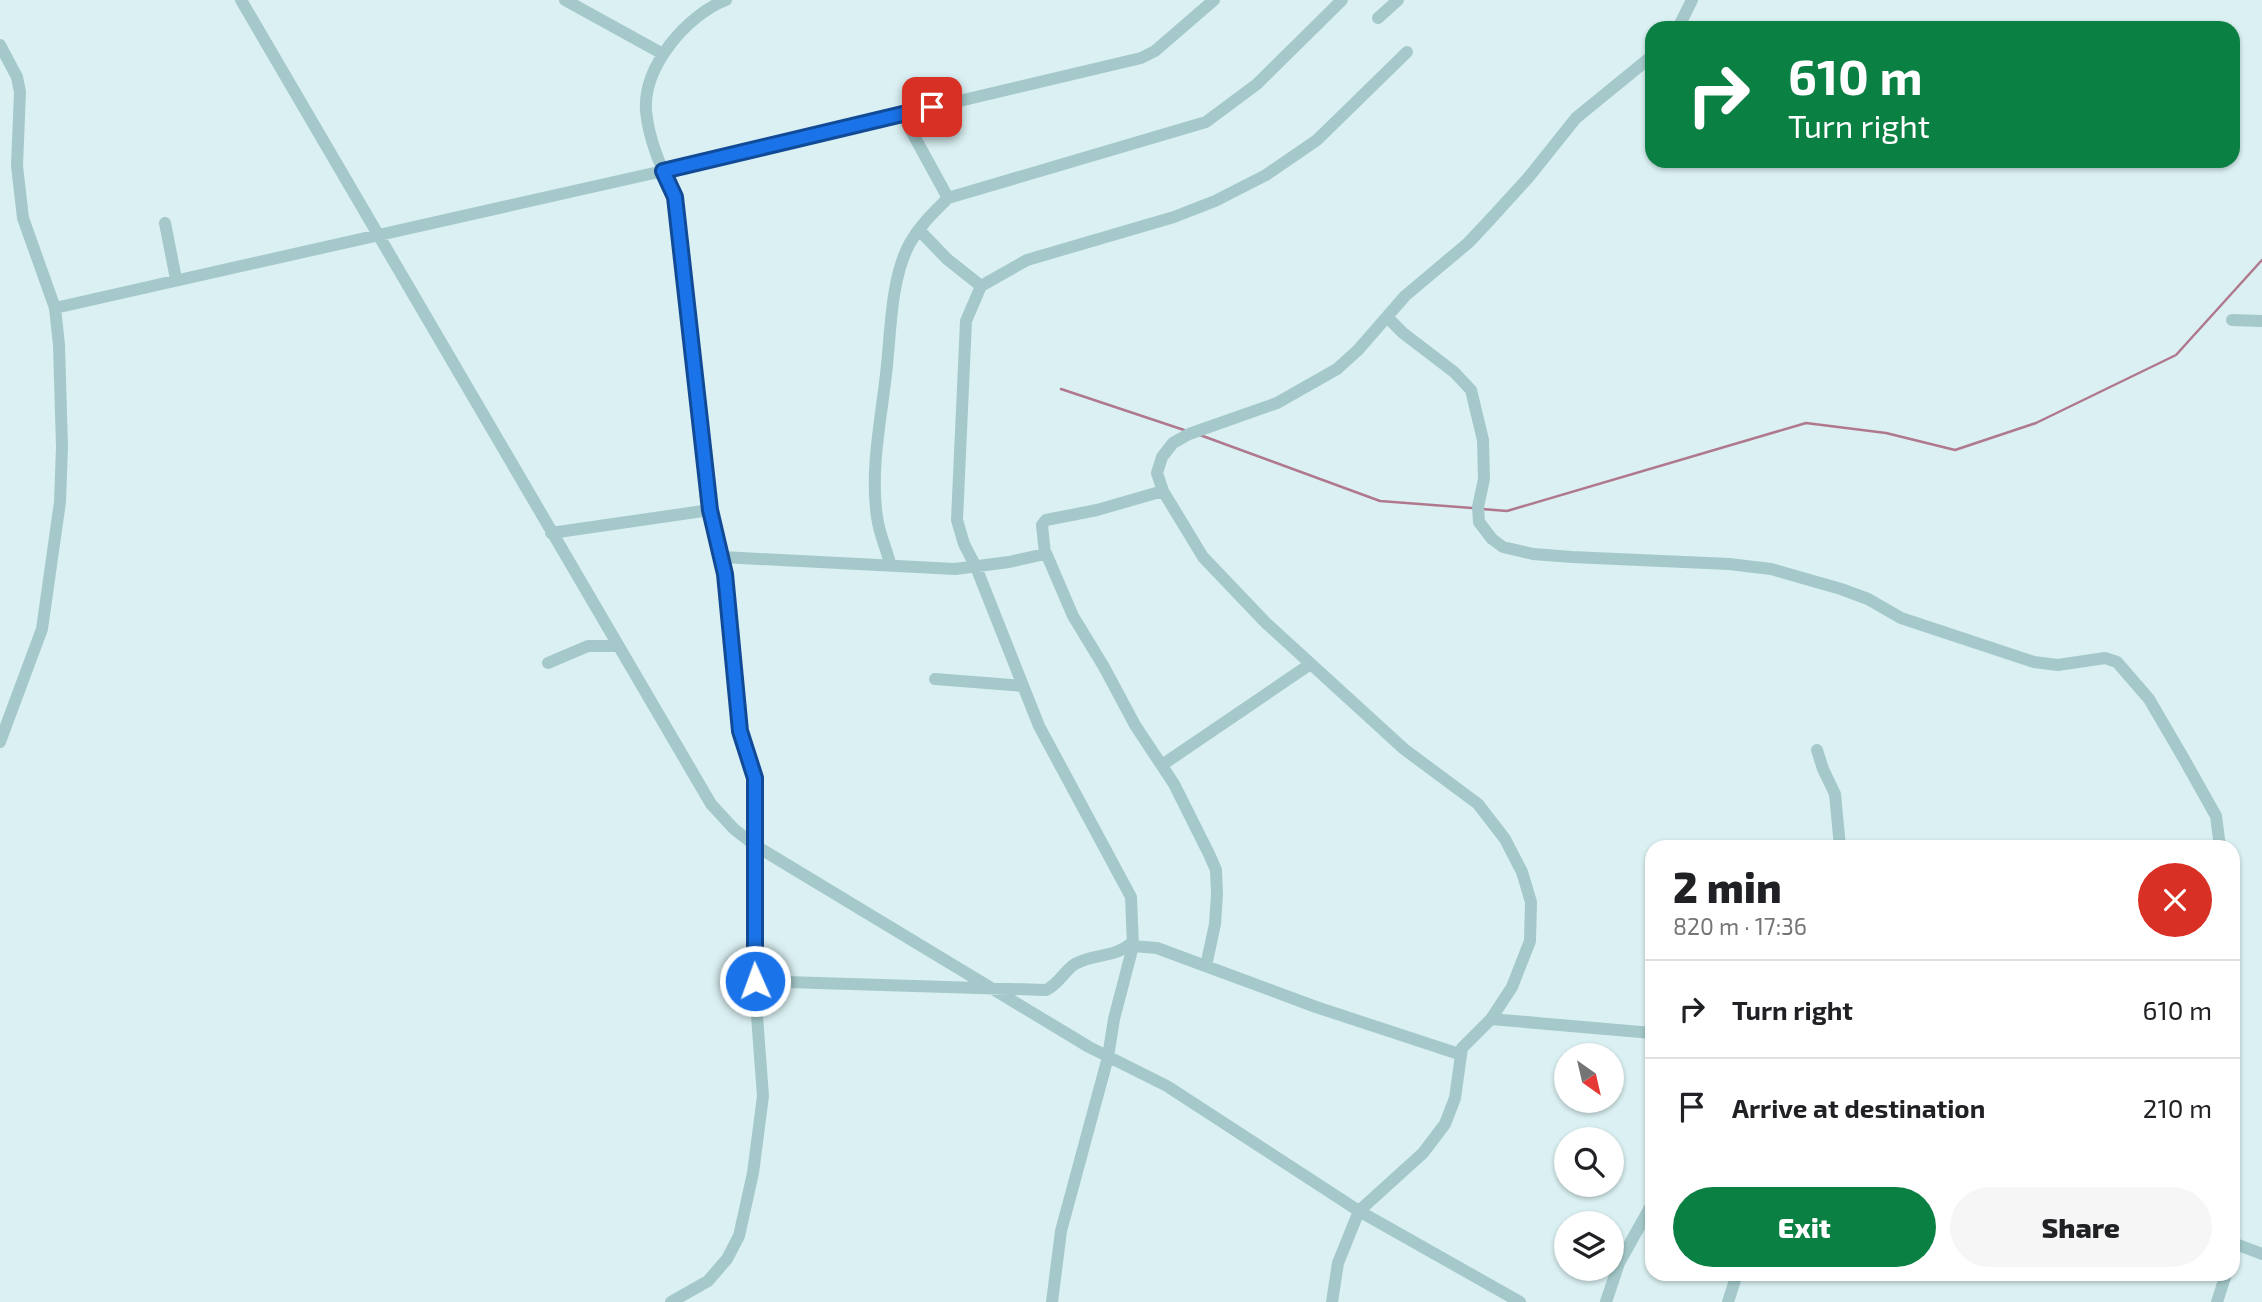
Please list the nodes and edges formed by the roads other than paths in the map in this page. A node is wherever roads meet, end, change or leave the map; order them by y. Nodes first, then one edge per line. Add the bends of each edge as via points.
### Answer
1 (241, 0) edge
2 (565, 0) edge
3 (726, 0) edge
4 (1214, 0) edge
5 (1342, 0) edge
6 (1398, 0) edge
7 (1692, 0) edge
8 (1378, 18) dead end
9 (1682, 21) edge
10 (0, 45) edge
11 (1407, 52) dead end
12 (663, 54) junction
13 (1645, 62) edge
14 (902, 114) junction
15 (663, 171) junction
16 (948, 198) junction
17 (164, 223) dead end
18 (919, 230) junction
19 (378, 234) junction
20 (176, 279) junction
21 (981, 286) junction
22 (55, 308) junction
23 (1387, 317) junction
24 (2232, 320) dead end
25 (2262, 321) edge
26 (1163, 491) junction
27 (710, 510) junction
28 (551, 533) junction
29 (1045, 552) junction
30 (722, 557) junction
31 (890, 563) junction
32 (976, 567) junction
33 (617, 646) junction
34 (548, 663) dead end
35 (1309, 665) junction
36 (935, 679) dead end
37 (1023, 685) junction
38 (0, 742) edge
39 (1817, 750) dead end
40 (1162, 765) junction
41 (1839, 840) edge
42 (2219, 840) edge
43 (756, 846) junction
44 (1133, 944) junction
45 (1206, 966) junction
46 (755, 981) junction
47 (993, 989) junction
48 (1491, 1019) junction
49 (1645, 1032) edge
50 (1459, 1054) junction
51 (1108, 1057) junction
52 (1359, 1211) junction
53 (1645, 1216) edge
54 (2240, 1246) edge
55 (2262, 1254) edge
56 (1735, 1281) edge
57 (2224, 1281) edge
58 (671, 1302) edge
59 (1052, 1302) edge
60 (1332, 1302) edge
61 (1520, 1302) edge
62 (1606, 1302) edge
63 (1728, 1302) edge
64 (2217, 1302) edge

1 - 19 street
2 - 12 street
3 - 12 street via 684,27
4 - 14 street via 1141,58
5 - 16 street via 1257,84 1206,122
6 - 8 street
7 - 9 street
10 - 22 street via 20,92 17,166 23,218
11 - 21 street via 1317,140 1266,175 1174,217 1027,260
12 - 15 street via 646,107
13 - 23 street via 1576,118 1468,243
14 - 15 street
14 - 16 street
15 - 19 street
15 - 27 street via 675,197
16 - 18 street
17 - 20 street
18 - 21 street
18 - 31 street via 902,264 879,412 877,518
19 - 20 street
19 - 28 street
20 - 22 street
21 - 32 street via 966,321 957,510 958,528
22 - 38 street via 62,447 55,549 42,629
23 - 26 street via 1337,369 1307,388 1173,443 1157,473
23 - 42 street via 1471,390 1483,440 1479,522 1503,547 1559,556 1770,569 1841,589 1901,618 2034,662 2059,665 2105,658 2117,662 2149,699 2184,759 2216,816
24 - 25 street
26 - 29 street via 1046,520 1042,525
26 - 35 street via 1203,557
27 - 28 street
27 - 30 street
28 - 33 street
29 - 32 street
29 - 40 street via 1073,616
30 - 31 street
30 - 43 street via 740,731 755,778
31 - 32 street
32 - 37 street
33 - 34 street via 588,646
33 - 43 street via 710,804
35 - 40 street
35 - 48 street via 1404,749 1478,804 1505,839 1522,872 1531,902 1530,941 1512,987
36 - 37 street
37 - 44 street via 1058,764 1131,897
39 - 41 street via 1835,794
40 - 45 street via 1216,870 1215,924
43 - 46 street
43 - 47 street
44 - 45 street
44 - 47 street via 1120,953 1077,963 1046,990
44 - 51 street
45 - 50 street
46 - 47 street
46 - 58 street via 764,1096 739,1236 708,1281
47 - 51 street
48 - 49 street
48 - 50 street
50 - 52 street via 1455,1098 1445,1124 1423,1153
51 - 52 street via 1167,1086
51 - 59 street via 1061,1231
52 - 60 street via 1338,1263
52 - 61 street
53 - 62 street via 1619,1263
54 - 55 street
56 - 63 street
57 - 64 street

